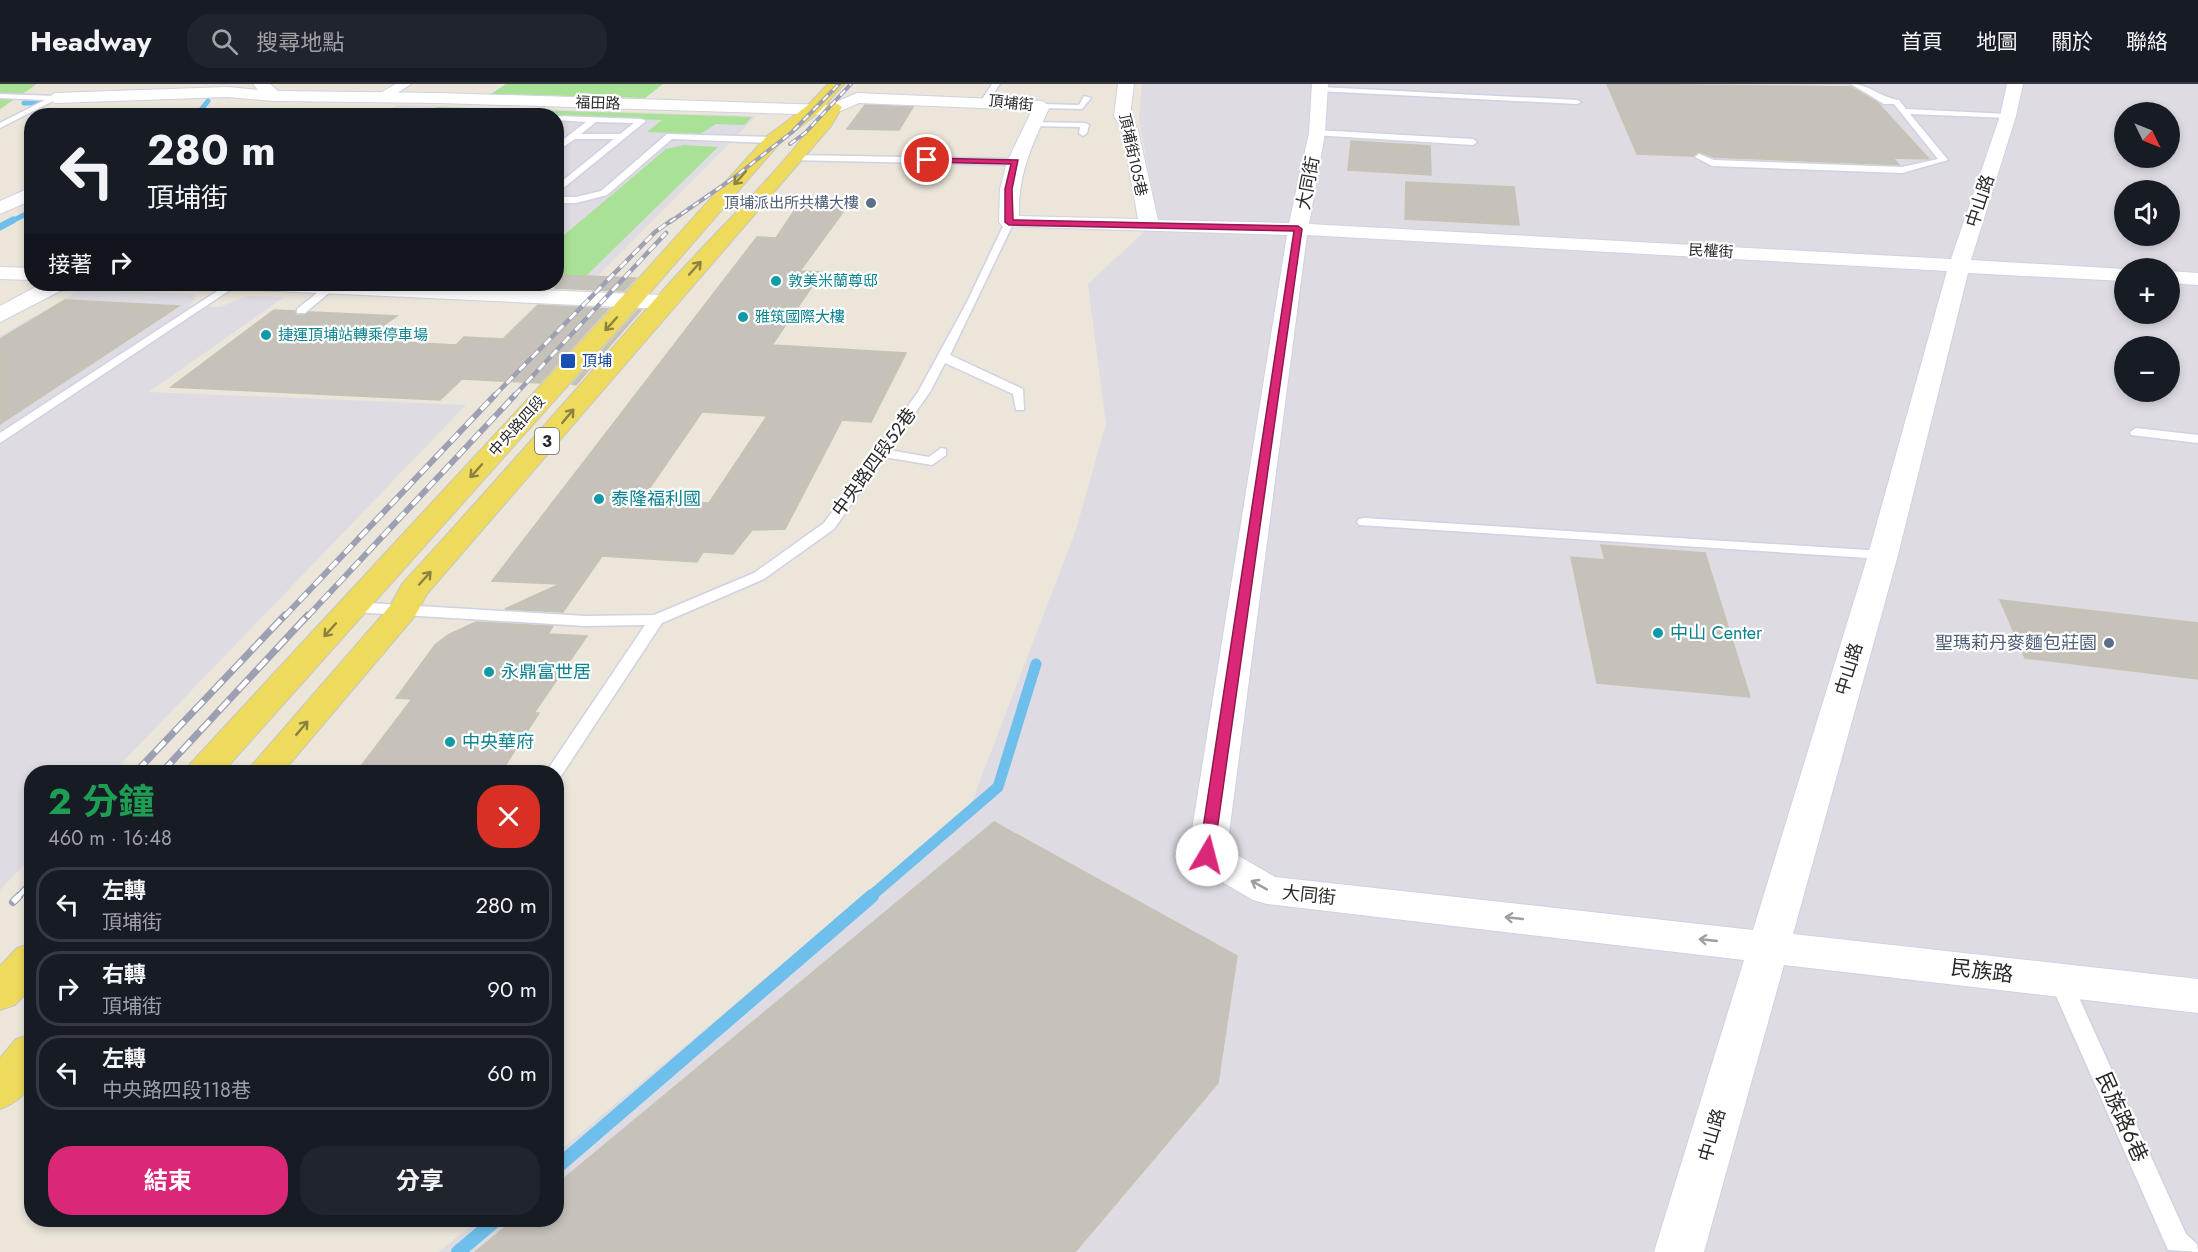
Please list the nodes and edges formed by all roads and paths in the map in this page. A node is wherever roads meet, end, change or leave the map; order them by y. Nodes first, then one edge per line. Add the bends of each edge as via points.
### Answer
1 (261, 84) edge
2 (405, 84) edge
3 (836, 84) edge
4 (854, 84) edge
5 (996, 84) edge
6 (1126, 84) edge
7 (1855, 84) edge
8 (2015, 84) edge
9 (1320, 87) edge
10 (677, 91) dead end
11 (0, 96) edge
12 (274, 96) junction
13 (384, 96) junction
14 (187, 97) edge
15 (55, 98) junction
16 (440, 98) junction
17 (1087, 98) dead end
18 (982, 102) junction
19 (1576, 102) dead end
20 (660, 104) junction
21 (1042, 106) junction
22 (35, 108) edge
23 (364, 108) edge
24 (422, 108) edge
25 (822, 110) junction
26 (1903, 111) junction
27 (24, 114) edge
28 (2008, 116) junction
29 (564, 118) edge
30 (594, 119) junction
31 (642, 120) junction
32 (1033, 124) junction
33 (0, 126) edge
34 (1083, 133) dead end
35 (1317, 134) junction
36 (574, 136) junction
37 (621, 137) junction
38 (773, 140) junction
39 (1473, 142) dead end
40 (564, 144) edge
41 (1699, 157) dead end
42 (794, 158) junction
43 (1016, 162) junction
44 (564, 184) edge
45 (24, 196) edge
46 (564, 200) edge
47 (0, 208) edge
48 (1009, 222) junction
49 (1149, 225) junction
50 (1298, 229) junction
51 (1959, 265) junction
52 (0, 273) edge
53 (24, 274) edge
54 (2114, 274) edge
55 (2180, 278) edge
56 (2198, 279) edge
57 (43, 291) edge
58 (223, 291) edge
59 (326, 291) edge
60 (417, 291) edge
61 (631, 301) junction
62 (664, 302) junction
63 (301, 311) dead end
64 (0, 315) edge
65 (943, 356) junction
66 (1020, 407) dead end
67 (9, 419) dead end
68 (29, 420) junction
69 (2136, 432) dead end
70 (0, 438) edge
71 (2198, 439) edge
72 (941, 452) dead end
73 (881, 453) junction
74 (1364, 522) dead end
75 (1883, 555) junction
76 (352, 607) junction
77 (404, 609) junction
78 (656, 620) junction
79 (209, 765) edge
80 (270, 765) edge
81 (560, 765) edge
82 (1766, 946) junction
83 (24, 968) edge
84 (2060, 980) junction
85 (0, 993) edge
86 (2198, 996) edge
87 (24, 1062) edge
88 (0, 1090) edge
89 (1678, 1252) edge
90 (2188, 1252) edge

1 - 12 street
2 - 13 street
3 - 25 main road, 中央路四段 / 3
4 - 25 main road, 中央路四段 / 3
5 - 18 lane, 頂埔街
6 - 49 street, 頂埔街105巷 via 1122,116 1130,130
7 - 26 lane via 1887,102 1896,102
8 - 28 street, 中山路
9 - 19 lane
9 - 35 street, 大同街
10 - 20 street
11 - 15 lane
12 - 13 street, 福田路
12 - 14 street, 福田路 via 228,92
13 - 16 street, 福田路
13 - 23 street
14 - 15 street, 福田路
15 - 22 lane
16 - 20 street, 福田路
16 - 24 lane
17 - 21 lane via 1082,107
18 - 21 street, 頂埔街
18 - 25 street via 857,98
20 - 25 street, 福田路
20 - 31 street
21 - 32 street, 頂埔街
25 - 38 main road, 中央路四段 / 3
25 - 42 main road, 中央路四段 / 3 via 825,122
26 - 28 lane
26 - 41 lane via 1944,160 1902,170 1712,163
27 - 33 lane
28 - 51 street, 中山路
29 - 30 lane
30 - 31 lane
30 - 36 lane
31 - 37 lane
32 - 34 lane via 1085,125
32 - 43 street, 頂埔街
35 - 39 lane
35 - 50 street, 大同街
36 - 37 lane
36 - 40 lane
37 - 44 lane
38 - 46 lane via 670,136 604,193
38 -> 61 main road, 中央路四段 / 3
42 - 43 lane
62 -> 42 main road, 中央路四段 / 3
43 - 48 street, 頂埔街 via 1009,189
45 - 47 street
48 - 49 street
48 - 65 lane, 中央路四段52巷
49 - 50 street
50 - 51 street, 民權街
82 -> 50 street, 大同街 via 1267,891 1207,855
51 - 54 street, 民權街
51 - 75 street, 中山路
52 - 53 street
55 - 56 street
57 - 64 street
58 - 68 lane
59 - 63 lane
60 - 61 street
61 - 62 street
61 -> 76 main road, 中央路四段 / 3
77 -> 62 main road, 中央路四段 / 3 via 413,591 544,445
65 - 66 lane via 959,368 1019,392
65 - 73 lane, 中央路四段52巷 via 924,392
67 - 68 lane
68 - 70 lane
69 - 71 lane
72 - 73 lane via 932,461
73 - 78 lane, 中央路四段52巷 via 829,526 759,576
74 - 75 lane
75 - 82 street, 中山路
76 - 77 lane, 中央路四段52巷
76 -> 79 main road, 中央路四段 / 3
77 - 78 lane, 中央路四段52巷 via 585,621
80 -> 77 main road, 中央路四段 / 3
78 - 81 lane
82 - 84 street, 民族路
82 - 89 street, 中山路
83 - 85 main road
84 - 86 street, 民族路
84 - 90 lane, 民族路6巷 via 2177,1242
87 - 88 main road

